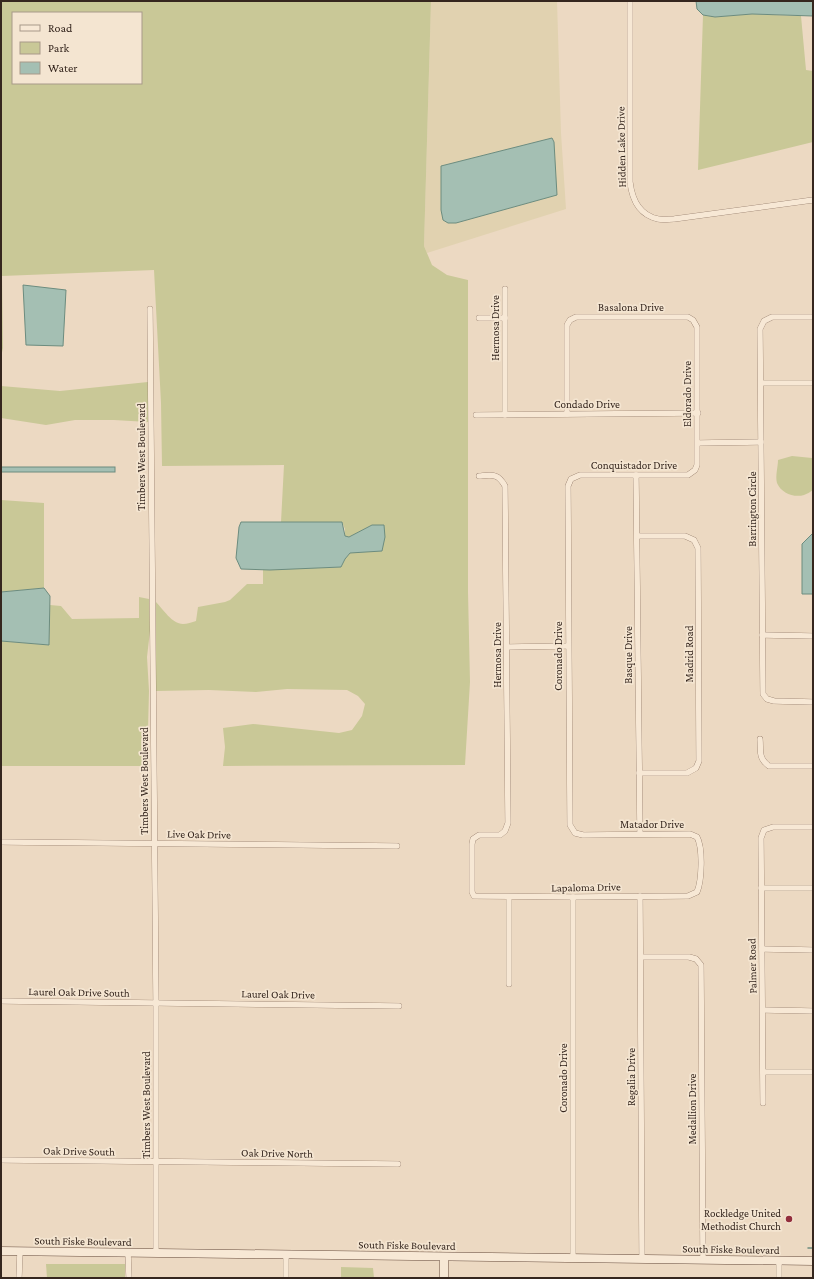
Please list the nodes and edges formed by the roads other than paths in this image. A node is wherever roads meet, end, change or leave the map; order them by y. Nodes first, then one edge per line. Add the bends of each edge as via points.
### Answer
1 (630, 1) edge
2 (813, 200) edge
3 (505, 289) dead end
4 (150, 309) dead end
5 (813, 317) edge
6 (478, 318) dead end
7 (505, 318) junction
8 (693, 320) joint
9 (761, 383) junction
10 (813, 383) edge
11 (698, 413) junction
12 (567, 414) junction
13 (476, 415) dead end
14 (505, 415) junction
15 (761, 442) junction
16 (698, 443) junction
17 (695, 470) joint
18 (636, 475) junction
19 (478, 476) dead end
20 (571, 479) joint
21 (637, 536) junction
22 (762, 635) junction
23 (813, 636) edge
24 (568, 646) junction
25 (507, 647) junction
26 (813, 702) edge
27 (760, 739) dead end
28 (813, 766) edge
29 (638, 773) junction
30 (813, 827) edge
31 (575, 833) joint
32 (640, 834) junction
33 (1, 842) edge
34 (154, 843) junction
35 (397, 846) dead end
36 (761, 888) junction
37 (813, 888) edge
38 (697, 892) joint
39 (474, 896) joint
40 (640, 896) junction
41 (509, 897) junction
42 (573, 897) junction
43 (762, 949) junction
44 (813, 950) edge
45 (641, 957) junction
46 (509, 984) dead end
47 (1, 1001) edge
48 (156, 1002) junction
49 (399, 1006) dead end
50 (763, 1010) junction
51 (813, 1011) edge
52 (763, 1072) junction
53 (813, 1072) edge
54 (763, 1103) dead end
55 (1, 1160) edge
56 (156, 1161) junction
57 (398, 1164) dead end
58 (1, 1250) edge
59 (20, 1251) junction
60 (128, 1252) junction
61 (156, 1252) junction
62 (286, 1254) junction
63 (444, 1257) junction
64 (573, 1258) junction
65 (642, 1258) junction
66 (703, 1260) junction
67 (779, 1261) junction
68 (813, 1261) edge
69 (19, 1278) edge
70 (129, 1278) edge
71 (286, 1278) edge
72 (444, 1278) edge
73 (779, 1278) edge

1 - 2 street, Hidden Lake Drive via 630,182 636,204 645,214 658,219 674,219
3 - 7 street, Hermosa Drive
4 - 34 street, Timbers West Boulevard
5 - 9 street, Barrington Circle via 772,317 764,321 760,329
6 - 7 street
7 - 14 street, Hermosa Drive
8 - 11 street, Eldorado Drive via 697,327
8 - 12 street, Basalona Drive via 688,317 576,317 570,320 566,325
9 - 10 street
9 - 15 street, Barrington Circle
11 - 12 street, Condado Drive
11 - 16 street, Eldorado Drive
12 - 14 street, Condado Drive
13 - 14 street, Condado Drive
15 - 16 street
15 - 22 street, Barrington Circle
16 - 17 street, Eldorado Drive via 698,465
17 - 18 street, Conquistador Drive via 688,475
18 - 20 street, Conquistador Drive via 580,475
18 - 21 street, Basque Drive
19 - 25 street, Hermosa Drive via 496,476 502,479 505,486
20 - 24 street, Coronado Drive via 568,486
21 - 29 street, Basque Drive
21 - 29 street, Madrid Road via 685,536 694,540 698,548 699,761 696,768 687,773
22 - 23 street
22 - 26 street, Barrington Circle via 763,694 774,702
24 - 25 street
24 - 31 street, Coronado Drive via 570,825
25 - 39 street, Hermosa Drive via 508,823 500,835 479,835 473,838
27 - 28 street via 761,757 769,766
29 - 32 street, Basque Drive
30 - 36 street, Palmer Road via 773,826 764,830 761,838
31 - 32 street, Matador Drive
32 - 38 street, Matador Drive via 690,834 697,837 700,843 700,884
33 - 34 street, Live Oak Drive
34 - 35 street, Live Oak Drive
34 - 48 street, Timbers West Boulevard
36 - 37 street
36 - 43 street, Palmer Road
38 - 40 street, Lapaloma Drive via 688,896
39 - 41 street, Lapaloma Drive
40 - 42 street, Lapaloma Drive
40 - 45 street, Regalia Drive
41 - 42 street, Lapaloma Drive
41 - 46 street
42 - 64 street, Coronado Drive
43 - 44 street
43 - 50 street, Palmer Road
45 - 65 street, Regalia Drive
45 - 66 street, Medallion Drive via 689,957 696,959 701,965
47 - 48 street, Laurel Oak Drive South
48 - 49 street, Laurel Oak Drive
48 - 56 street, Timbers West Boulevard
50 - 51 street
50 - 52 street, Palmer Road
52 - 53 street
52 - 54 street, Palmer Road
55 - 56 street, Oak Drive South
56 - 57 street, Oak Drive North
56 - 61 street, Timbers West Boulevard
58 - 59 main road, South Fiske Boulevard
59 - 60 main road, South Fiske Boulevard
59 - 69 street
60 - 61 main road, South Fiske Boulevard
60 - 70 street
61 - 62 main road, South Fiske Boulevard
62 - 63 main road, South Fiske Boulevard
62 - 71 street
63 - 64 main road, South Fiske Boulevard
63 - 72 main road
64 - 65 main road, South Fiske Boulevard
65 - 66 main road, South Fiske Boulevard
66 - 67 main road, South Fiske Boulevard
67 - 68 main road, South Fiske Boulevard
67 - 73 street

